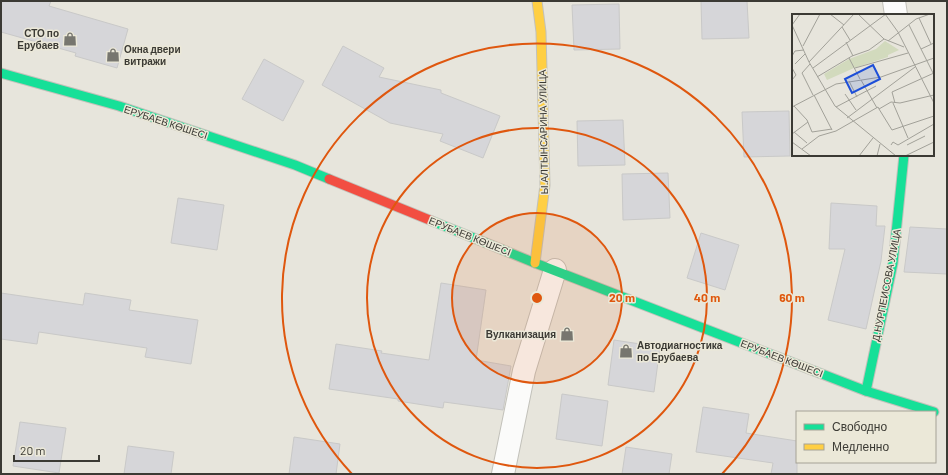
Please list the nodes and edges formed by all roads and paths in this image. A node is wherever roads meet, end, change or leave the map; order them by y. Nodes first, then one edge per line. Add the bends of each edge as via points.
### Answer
1 (537, 1) edge
2 (894, 1) edge
3 (896, 14) edge
4 (1, 73) edge
5 (904, 156) edge
6 (545, 266) junction
7 (866, 391) junction
8 (931, 411) edge
9 (503, 474) edge

1 - 6 main road, Ы.АЛТЫНСАРИНА УЛИЦА via 541,32 546,185
2 - 3 street
4 - 6 main road, ЕРУБАЕВ КӨШЕСІ via 119,106 295,165
5 - 7 main road, Д.НУРПЕИСОВА УЛИЦА via 893,263
6 - 7 main road, ЕРУБАЕВ КӨШЕСІ
6 - 9 street, Ы.АЛТЫНСАРИНА УЛИЦА
7 - 8 main road, ЕРУБАЕВ КӨШЕСІ

